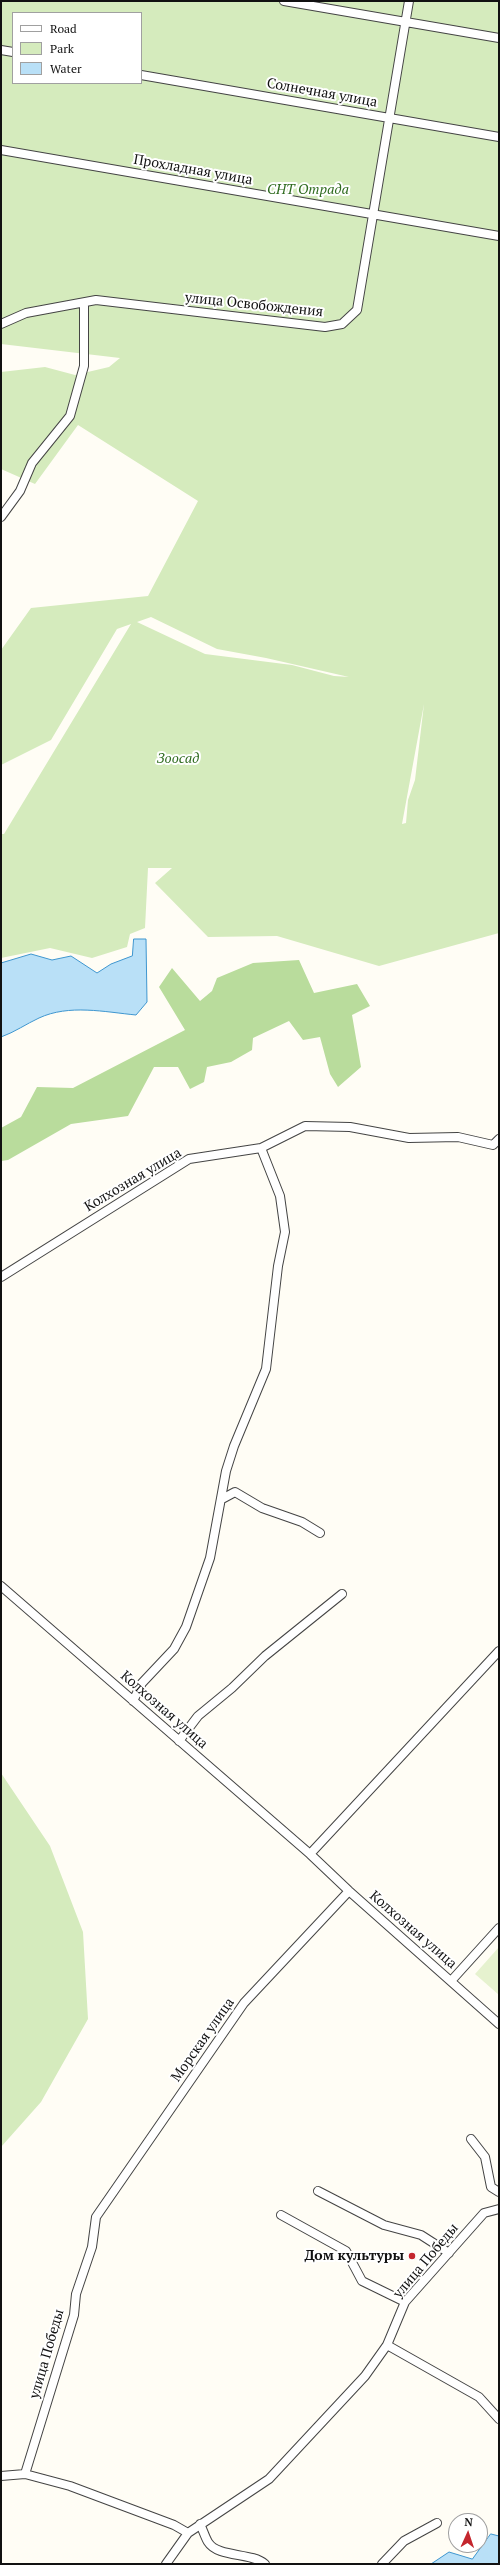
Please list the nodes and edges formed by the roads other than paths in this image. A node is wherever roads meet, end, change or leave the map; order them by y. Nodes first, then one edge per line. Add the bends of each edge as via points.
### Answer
1 (284, 1) edge
2 (409, 1) edge
3 (406, 22) junction
4 (499, 38) edge
5 (1, 50) edge
6 (12, 52) edge
7 (142, 75) edge
8 (389, 118) junction
9 (499, 137) edge
10 (1, 150) edge
11 (373, 214) junction
12 (499, 236) edge
13 (84, 303) junction
14 (1, 324) edge
15 (1, 517) edge
16 (499, 1139) edge
17 (261, 1148) junction
18 (1, 1277) edge
19 (222, 1499) junction
20 (320, 1533) dead end
21 (1, 1586) edge
22 (342, 1594) dead end
23 (499, 1651) edge
24 (132, 1701) junction
25 (179, 1741) junction
26 (310, 1854) junction
27 (349, 1891) junction
28 (499, 1928) edge
29 (451, 1981) junction
30 (499, 2024) edge
31 (471, 2139) dead end
32 (318, 2191) dead end
33 (499, 2192) edge
34 (499, 2209) edge
35 (280, 2215) dead end
36 (96, 2218) joint
37 (449, 2253) junction
38 (405, 2302) junction
39 (387, 2345) junction
40 (499, 2419) edge
41 (25, 2474) junction
42 (1, 2476) edge
43 (437, 2523) dead end
44 (200, 2524) junction
45 (188, 2533) junction
46 (166, 2564) edge
47 (265, 2564) edge
48 (382, 2564) edge

1 - 3 street
2 - 3 street, улица Освобождения
3 - 4 street
3 - 8 street, улица Освобождения
5 - 6 street
7 - 8 street, Солнечная улица
8 - 9 street, Солнечная улица
8 - 11 street, улица Освобождения
10 - 11 street, Прохладная улица
11 - 12 street, Прохладная улица
11 - 13 street, улица Освобождения via 357,310 342,324 325,327 96,300
13 - 14 street, улица Освобождения via 26,314
13 - 15 street via 84,366 70,416 32,463 20,491
16 - 17 street, Колхозная улица via 493,1145 458,1138 409,1138 350,1127 305,1126
17 - 18 street, Колхозная улица via 189,1159
17 - 19 street via 280,1196 285,1232 278,1266 266,1369 234,1446 226,1471
19 - 20 street via 235,1492 262,1508 302,1522
19 - 24 street via 210,1558 186,1627 174,1649 142,1683
21 - 24 street, Колхозная улица
22 - 25 street via 265,1656 198,1716
23 - 26 street
24 - 25 street, Колхозная улица
25 - 26 street, Колхозная улица
26 - 27 street, Колхозная улица
27 - 29 street, Колхозная улица
27 - 36 street, Морская улица via 244,2003
28 - 29 street
29 - 30 street, Колхозная улица
31 - 33 street via 485,2157 492,2187
32 - 37 street via 384,2225 420,2235
34 - 37 street, улица Победы via 484,2213
35 - 38 street via 346,2251 362,2281
36 - 41 street, улица Победы via 92,2247 76,2294 74,2315
37 - 38 street, улица Победы
38 - 39 street, улица Победы
39 - 40 street via 479,2398
39 - 44 street, улица Победы via 365,2376 269,2479
41 - 42 street
41 - 45 street via 105,2499
43 - 48 street via 404,2541
44 - 45 street, улица Победы
44 - 47 street via 208,2543 226,2553 260,2560
45 - 46 street, улица Победы

